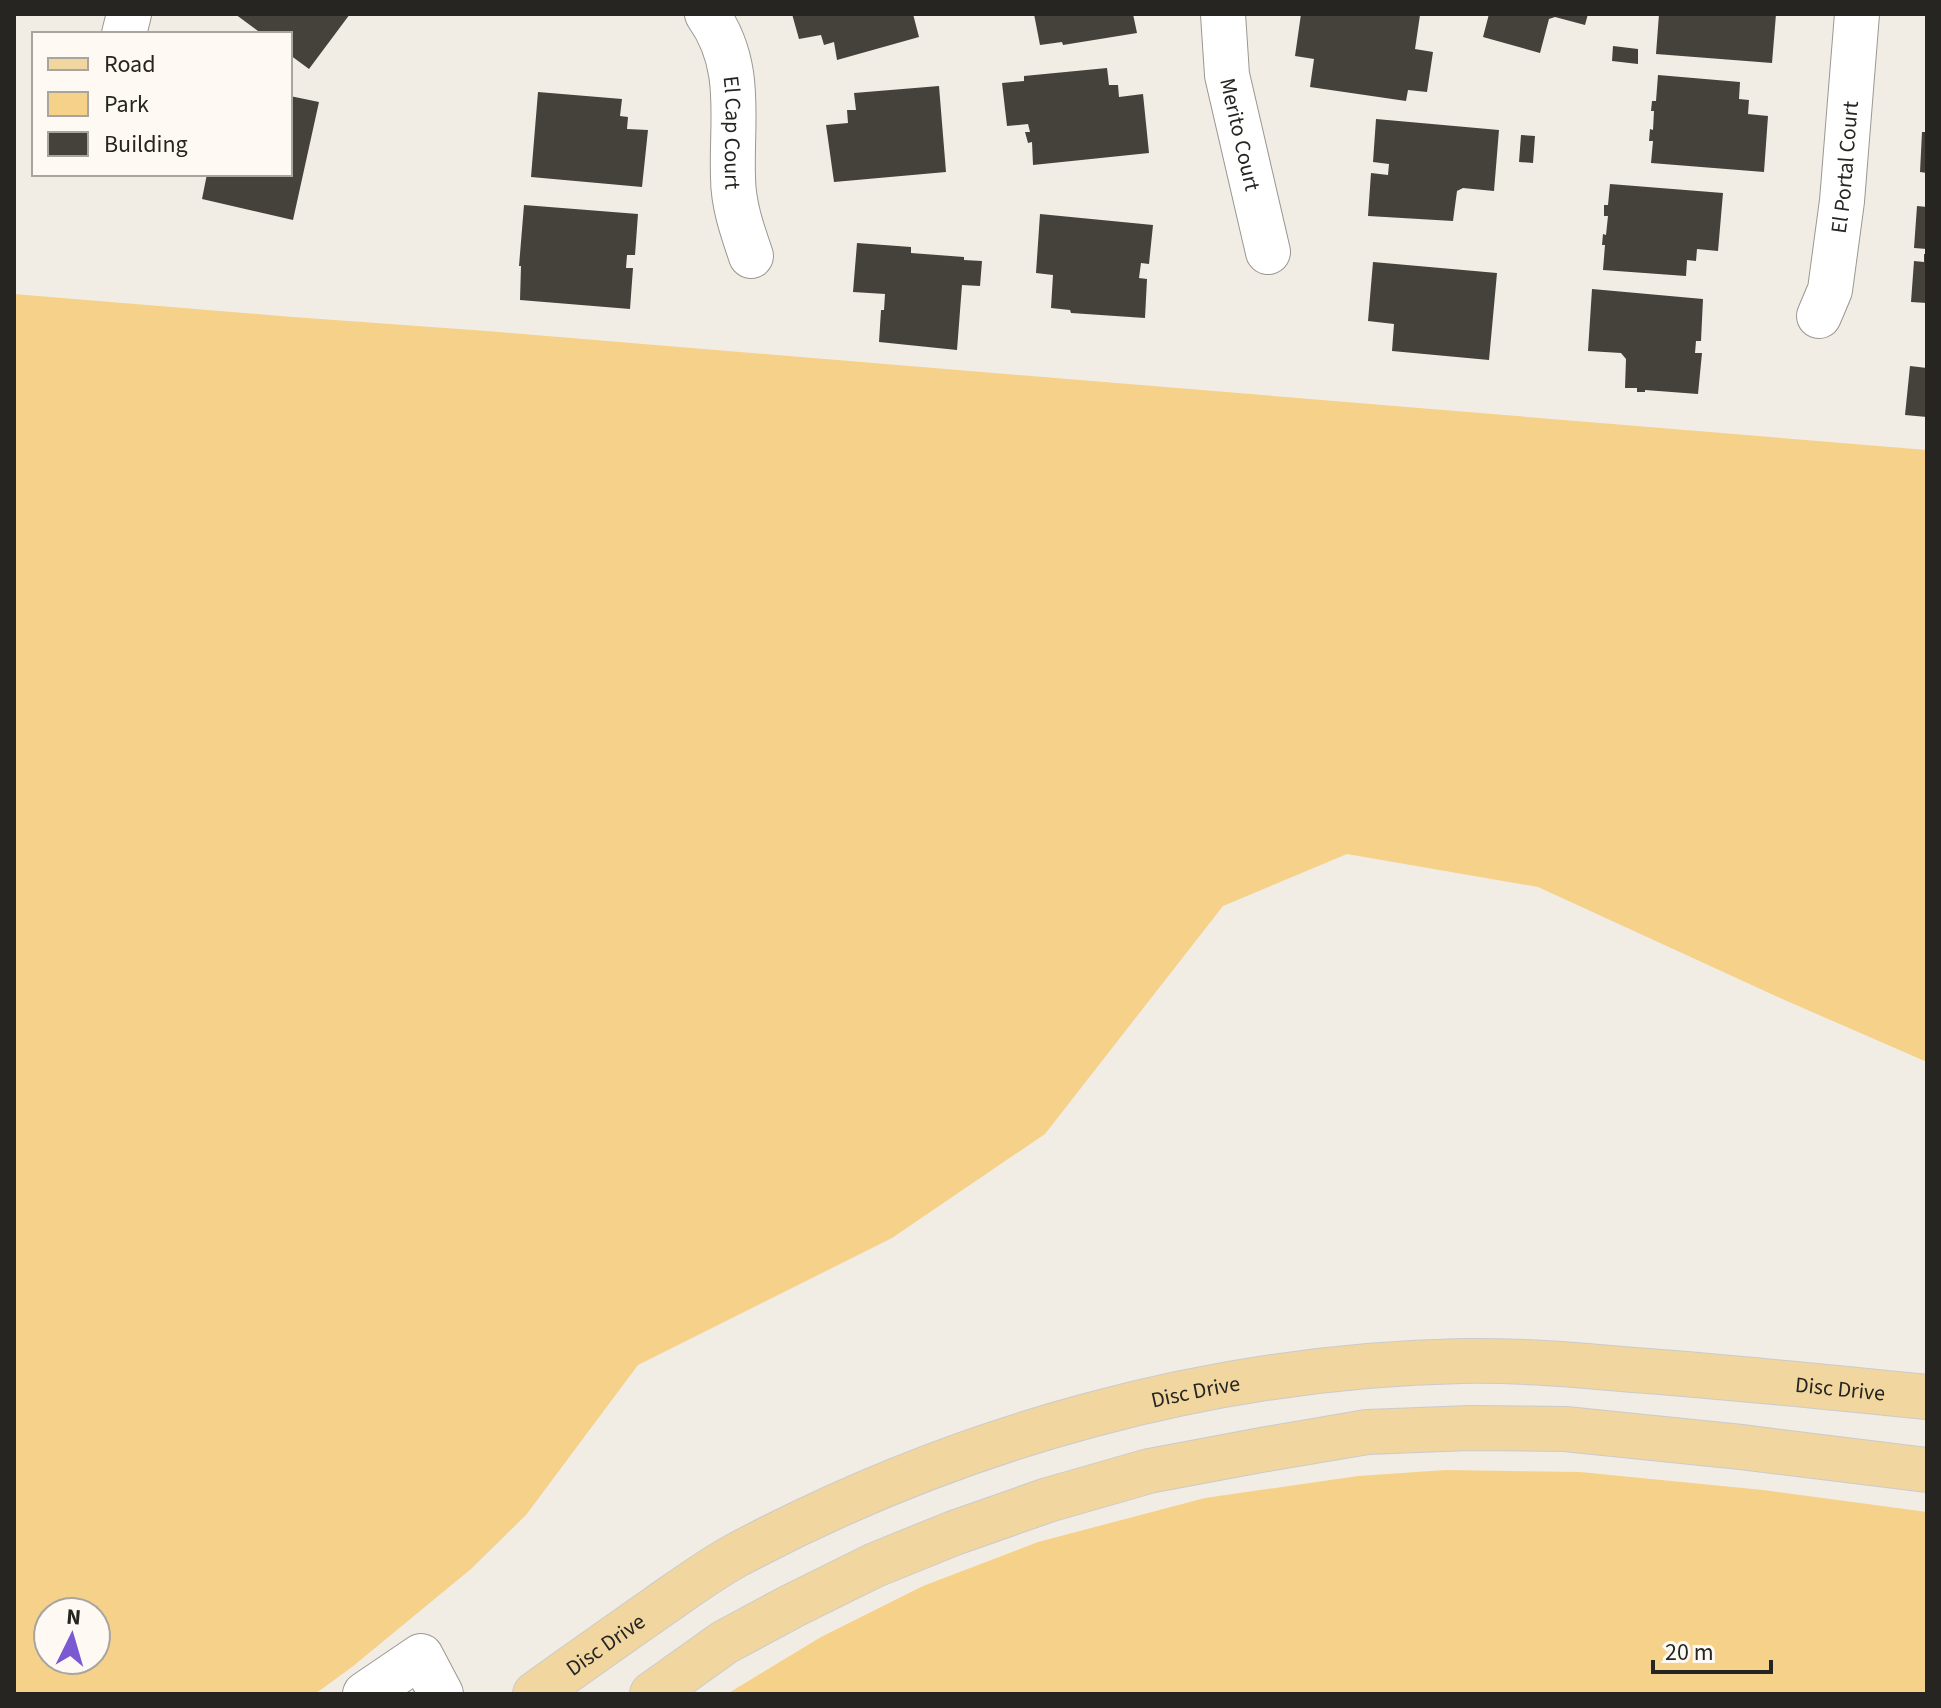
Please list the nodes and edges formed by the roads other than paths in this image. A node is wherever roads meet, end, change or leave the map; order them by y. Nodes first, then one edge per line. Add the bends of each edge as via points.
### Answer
1 (707, 14) edge
2 (1223, 14) edge
3 (1857, 14) edge
4 (1268, 252) dead end
5 (751, 256) dead end
6 (1819, 316) dead end
7 (1927, 1397) edge
8 (1927, 1470) edge
9 (365, 1694) edge
10 (441, 1694) edge
11 (535, 1694) edge
12 (652, 1694) edge

1 - 5 street, El Cap Court via 728,57 735,97 733,180
2 - 4 street, Merito Court via 1227,75
3 - 6 street, El Portal Court via 1840,216 1830,290
7 - 11 main road, Disc Drive via 1695,1374 1465,1361 1361,1367 1170,1396 990,1444 814,1517 733,1557
8 - 12 main road via 1565,1429 1367,1432 1261,1450 1149,1471 954,1533 794,1605 725,1642
9 - 10 street via 421,1656

